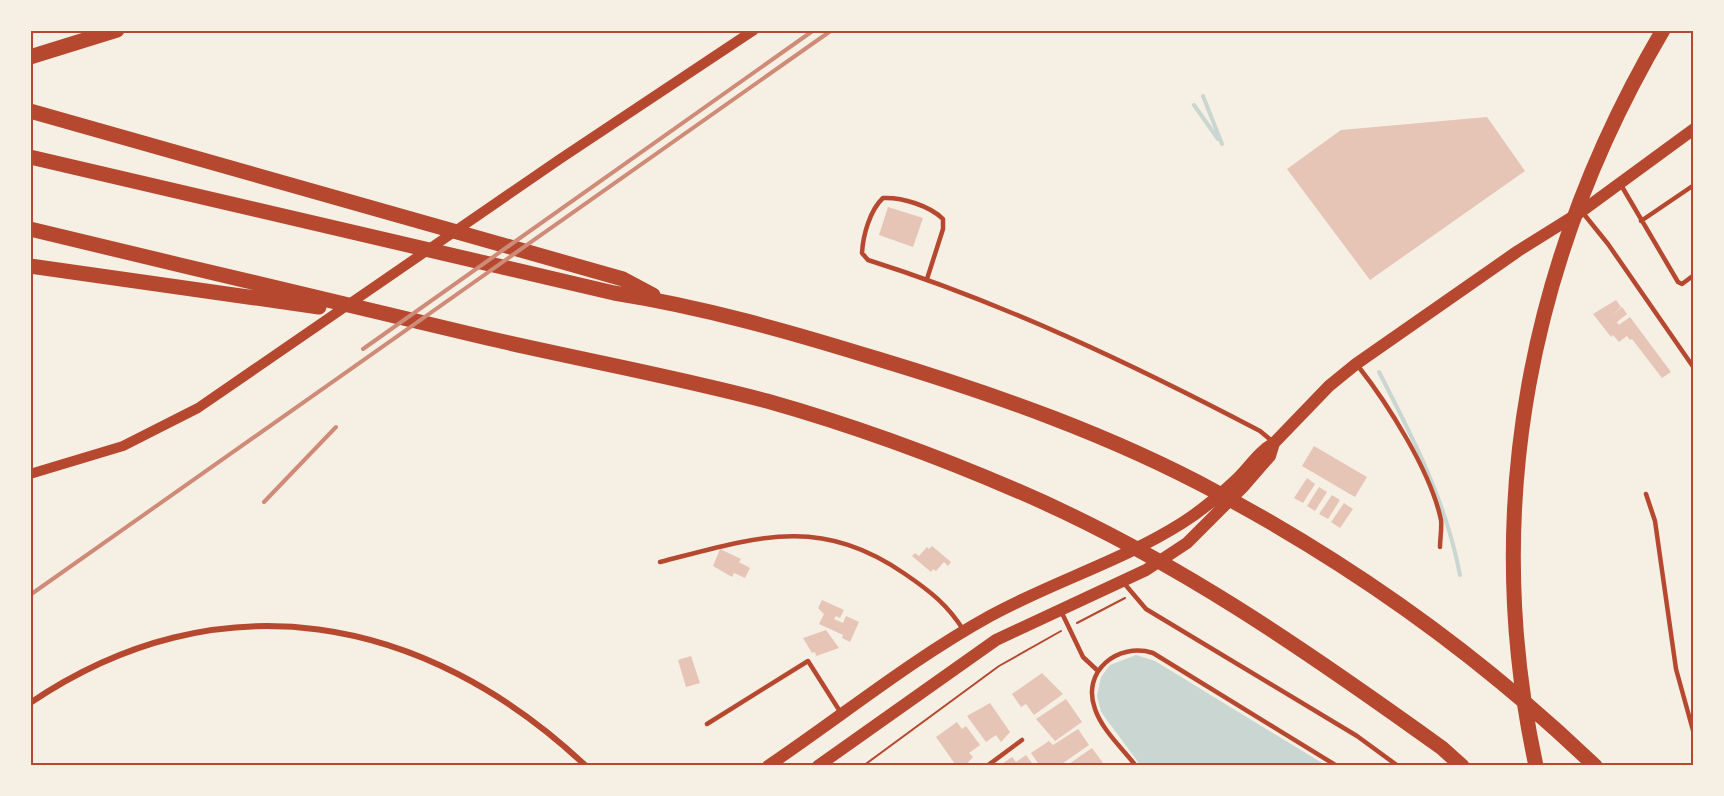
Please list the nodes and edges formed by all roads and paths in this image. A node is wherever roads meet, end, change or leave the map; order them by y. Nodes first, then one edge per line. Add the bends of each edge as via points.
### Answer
1 (117, 30) edge
2 (754, 30) edge
3 (1663, 30) edge
4 (30, 57) edge
5 (30, 111) edge
6 (1694, 129) edge
7 (30, 157) edge
8 (1620, 183) junction
9 (1694, 185) edge
10 (1581, 211) junction
11 (1641, 221) junction
12 (30, 229) edge
13 (30, 266) edge
14 (1694, 276) edge
15 (927, 279) junction
16 (664, 301) junction
17 (396, 317) junction
18 (1356, 363) junction
19 (1694, 368) edge
20 (1274, 443) junction
21 (30, 474) edge
22 (1646, 494) dead end
23 (1440, 547) dead end
24 (660, 562) dead end
25 (1123, 582) junction
26 (1133, 594) junction
27 (1060, 610) junction
28 (1068, 627) junction
29 (964, 631) junction
30 (1098, 671) junction
31 (30, 704) edge
32 (843, 716) junction
33 (707, 724) dead end
34 (1694, 734) edge
35 (1022, 740) dead end
36 (586, 766) edge
37 (768, 766) edge
38 (818, 766) edge
39 (863, 766) edge
40 (987, 766) edge
41 (1136, 766) edge
42 (1337, 766) edge
43 (1398, 766) edge
44 (1461, 766) edge
45 (1536, 766) edge
46 (1595, 766) edge

1 - 4 highway
2 - 21 street via 198,408 123,446
3 - 45 highway via 1607,131 1584,185 1540,324 1524,405 1513,510 1513,586 1528,729
5 - 16 highway via 623,279
6 - 8 main road
7 - 16 highway via 614,293
8 - 10 main road
8 - 11 lane
9 - 11 lane
10 - 18 main road
10 - 19 lane
11 - 14 lane via 1678,282 1683,284
12 - 17 highway
13 - 17 highway
15 - 15 lane via 943,219 935,211 892,197 883,198 875,205 862,253 868,260
15 - 20 lane via 1160,379 1260,431
16 - 46 highway via 817,340 952,381 1080,429 1178,473 1313,548 1373,588 1467,656
17 - 44 highway via 766,401 873,434 1022,493 1155,557 1232,602 1313,655
18 - 20 main road
18 - 23 lane via 1405,437 1434,497 1441,522
20 - 25 main road via 1270,456 1211,520 1186,543
20 - 29 main road via 1263,449 1209,504 1182,523 1143,545 1058,581
22 - 34 lane via 1655,521 1676,669
24 - 29 lane via 753,539 818,537 893,566 952,610
25 - 26 lane
25 - 27 main road
26 - 28 path
26 - 43 lane via 1146,609 1357,736
27 - 28 lane
27 - 38 main road via 996,640
28 - 30 lane via 1083,657
28 - 39 path via 999,666
29 - 32 main road via 924,655
30 - 41 lane via 1093,682 1095,710
30 - 42 lane via 1105,661 1121,653 1153,652
31 - 36 street via 91,667 158,640 246,627 335,631 399,648 493,691 538,723
32 - 33 lane via 808,660
32 - 37 main road
35 - 40 lane

